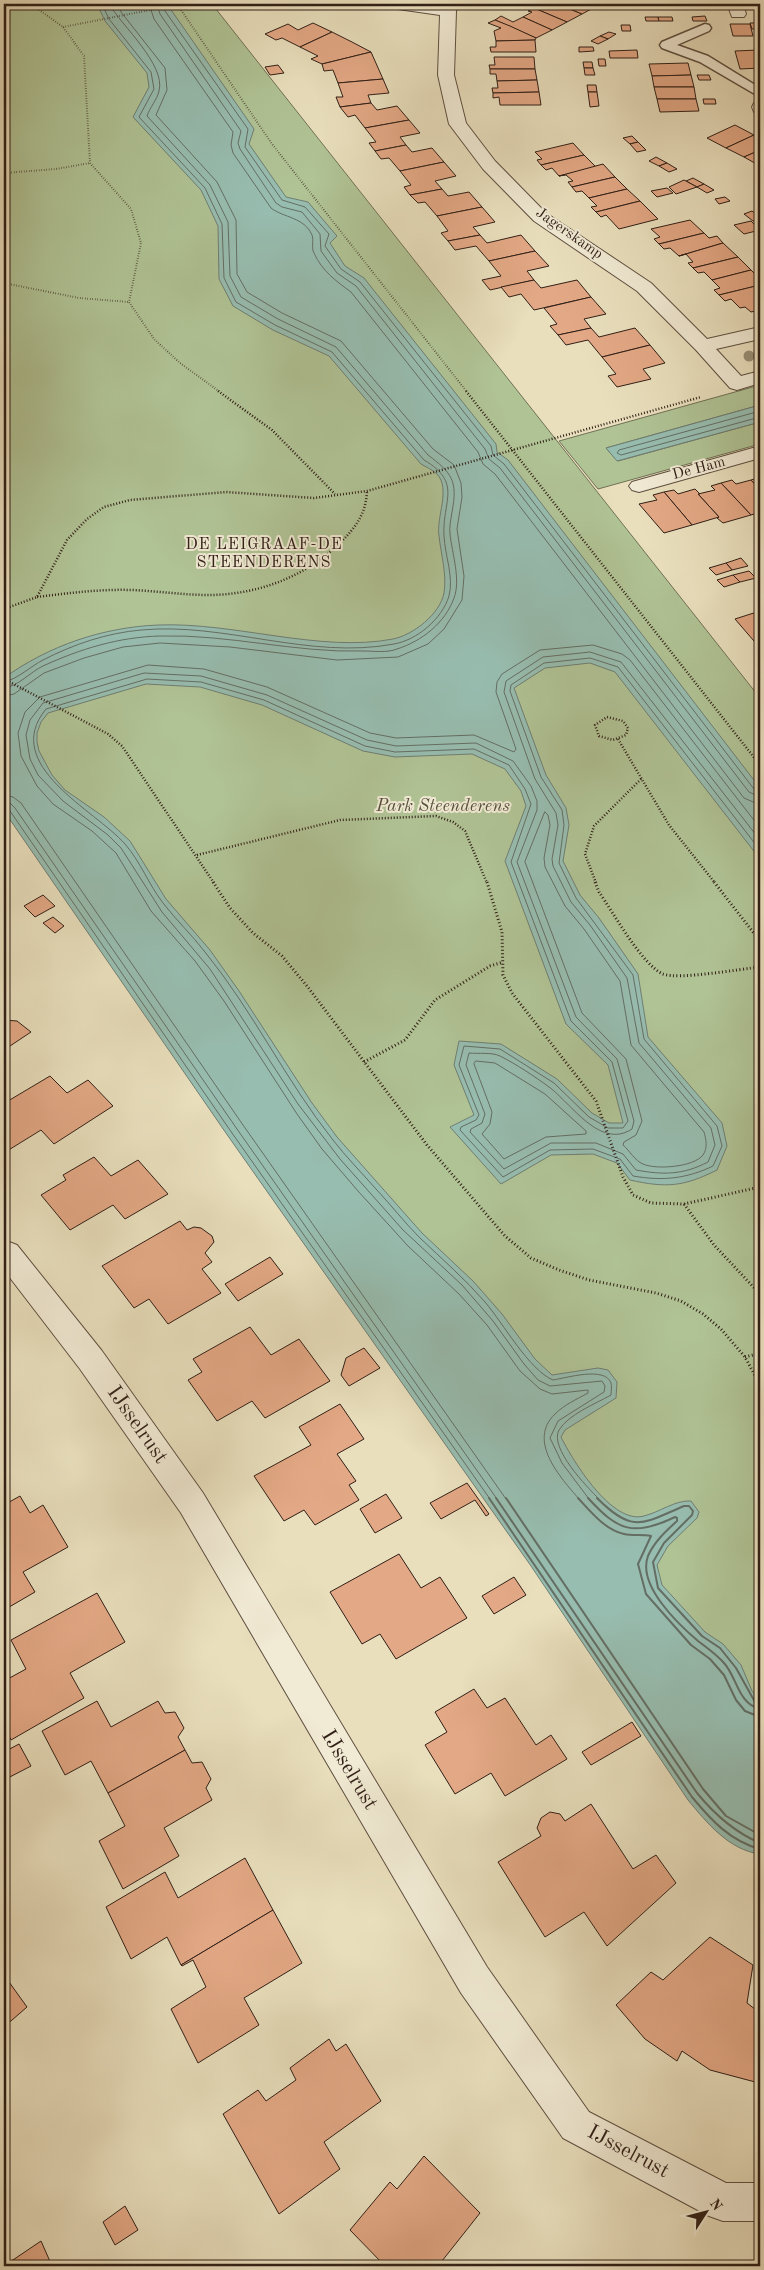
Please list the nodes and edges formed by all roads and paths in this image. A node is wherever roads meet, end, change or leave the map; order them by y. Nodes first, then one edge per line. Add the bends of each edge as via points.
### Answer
1 (30, 4) edge
2 (179, 4) edge
3 (398, 4) edge
4 (451, 7) edge
5 (63, 26) junction
6 (704, 28) dead end
7 (760, 93) edge
8 (90, 163) junction
9 (4, 173) edge
10 (4, 283) edge
11 (129, 302) junction
12 (760, 333) edge
13 (703, 346) junction
14 (760, 377) edge
15 (737, 384) junction
16 (513, 450) junction
17 (760, 452) edge
18 (639, 486) dead end
19 (367, 491) junction
20 (335, 495) junction
21 (37, 598) junction
22 (4, 609) edge
23 (4, 679) edge
24 (618, 739) junction
25 (760, 766) edge
26 (642, 778) junction
27 (197, 856) junction
28 (760, 941) edge
29 (503, 962) junction
30 (760, 967) edge
31 (364, 1062) junction
32 (760, 1187) edge
33 (684, 1204) junction
34 (4, 1252) edge
35 (760, 1294) edge
36 (760, 1352) edge
37 (745, 1357) junction
38 (760, 1385) edge
39 (760, 2202) edge

1 - 5 path
2 - 5 path
2 - 16 path via 272,144
3 - 4 street
4 - 13 street, Jagerskamp via 446,75 458,124 489,164 540,217 644,287
5 - 8 path via 84,56
6 - 7 lane via 666,45 704,59
8 - 9 path
8 - 11 path via 132,209 141,243
10 - 11 path via 79,298
11 - 20 path via 154,339 272,430
12 - 13 street
13 - 15 street, Jagerskamp
14 - 15 street
15 - 16 path
16 - 19 path
16 - 25 path
17 - 18 street, De Ham
19 - 20 path
19 - 21 path via 366,510 359,523 333,552 309,570 283,582 210,595 121,590 78,591
20 - 21 path via 314,498 226,492 130,500 104,507 67,540
21 - 22 path
23 - 27 path via 108,734 122,746
24 - 24 path via 599,736 595,725 607,717 623,721 628,731
24 - 26 path
26 - 28 path via 669,825
26 - 30 path via 594,826 585,854 599,892 647,962 664,974 681,976
27 - 29 path via 340,820 436,816 465,831 487,882 502,932
27 - 31 path via 230,908 253,933 282,956
29 - 31 path via 490,966 436,1000 405,1040
29 - 33 path via 503,974 512,993 596,1101 623,1177 633,1195 651,1203
31 - 37 path via 471,1198 505,1236 531,1258 589,1280 681,1301 721,1329
32 - 33 path
33 - 35 path via 714,1245
34 - 39 street, IJsselrust via 92,1360 192,1503 474,1980 576,2125 723,2202
36 - 37 path
37 - 38 path

